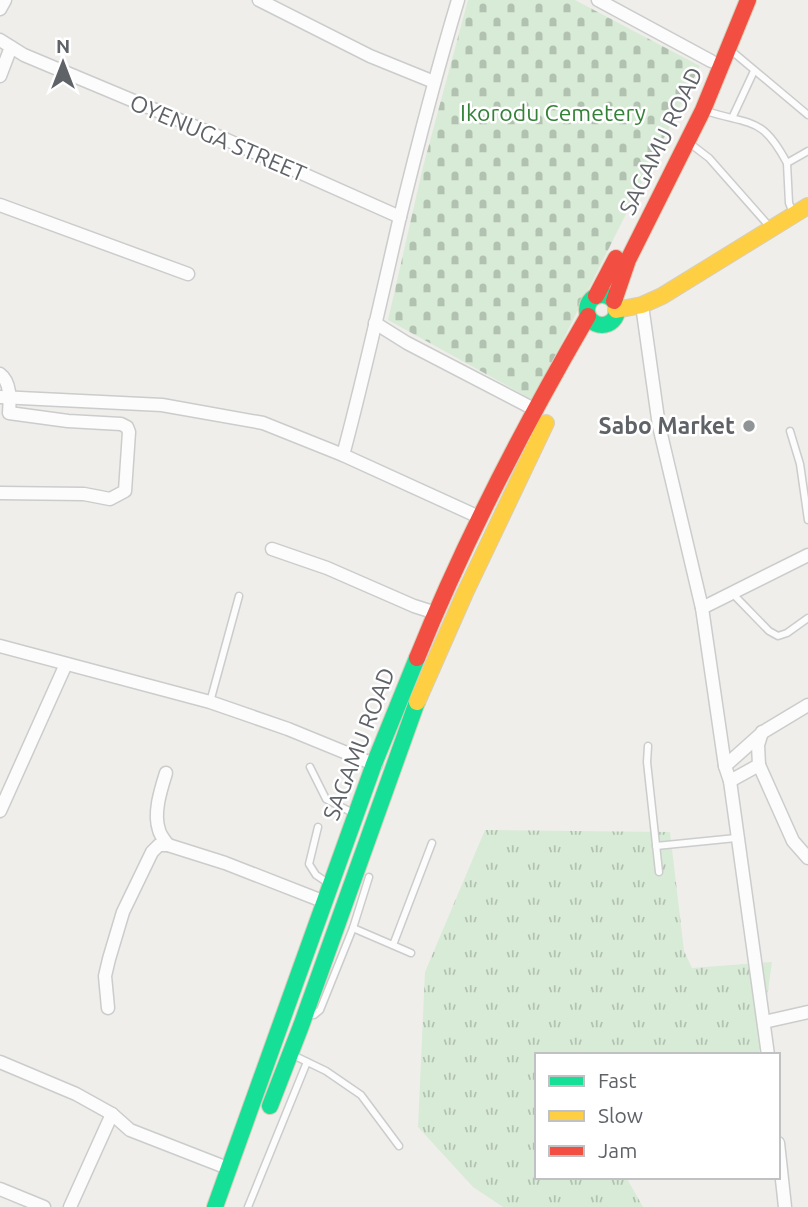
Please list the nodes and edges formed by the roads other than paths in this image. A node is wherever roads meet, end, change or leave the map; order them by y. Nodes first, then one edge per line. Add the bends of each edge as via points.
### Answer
1 (5, 0) edge
2 (259, 0) edge
3 (458, 0) edge
4 (598, 0) edge
5 (734, 0) edge
6 (748, 0) edge
7 (0, 9) edge
8 (6, 43) edge
9 (729, 50) junction
10 (711, 61) junction
11 (754, 71) junction
12 (0, 76) edge
13 (434, 82) junction
14 (704, 110) junction
15 (808, 115) edge
16 (733, 116) junction
17 (688, 143) junction
18 (808, 151) edge
19 (787, 163) junction
20 (0, 205) edge
21 (801, 210) edge
22 (400, 217) junction
23 (772, 229) junction
24 (188, 274) dead end
25 (596, 296) junction
26 (615, 305) junction
27 (642, 305) junction
28 (595, 320) junction
29 (375, 323) junction
30 (0, 374) edge
31 (5, 396) edge
32 (534, 409) junction
33 (5, 413) edge
34 (790, 431) dead end
35 (343, 454) junction
36 (0, 492) edge
37 (479, 517) junction
38 (808, 520) edge
39 (272, 549) dead end
40 (808, 555) edge
41 (732, 593) junction
42 (239, 596) dead end
43 (702, 608) junction
44 (436, 612) junction
45 (808, 618) edge
46 (0, 646) edge
47 (66, 664) junction
48 (210, 702) junction
49 (808, 705) edge
50 (762, 732) junction
51 (648, 747) dead end
52 (374, 764) junction
53 (725, 765) junction
54 (760, 765) junction
55 (310, 767) dead end
56 (391, 770) junction
57 (166, 773) dead end
58 (730, 781) junction
59 (1, 805) edge
60 (356, 814) junction
61 (318, 827) dead end
62 (736, 838) junction
63 (432, 843) dead end
64 (168, 845) junction
65 (656, 846) junction
66 (808, 858) edge
67 (659, 872) dead end
68 (369, 877) dead end
69 (332, 886) junction
70 (325, 902) junction
71 (353, 928) junction
72 (393, 945) junction
73 (411, 953) dead end
74 (108, 1008) dead end
75 (808, 1012) edge
76 (284, 1018) junction
77 (303, 1020) junction
78 (764, 1022) junction
79 (291, 1053) junction
80 (768, 1053) edge
81 (0, 1062) edge
82 (307, 1062) junction
83 (112, 1114) junction
84 (265, 1117) dead end
85 (256, 1142) dead end
86 (399, 1146) dead end
87 (780, 1161) edge
88 (231, 1169) junction
89 (0, 1189) edge
90 (44, 1207) edge
91 (70, 1207) edge
92 (215, 1207) edge
93 (228, 1207) edge
94 (247, 1207) edge
95 (785, 1207) edge

1 - 7 street
2 - 13 street via 370,56
3 - 13 street
4 - 10 street
5 - 10 main road, SAGAMU ROAD
6 - 9 main road, SAGAMU ROAD
8 - 12 street
8 - 22 street, OYENUGA STREET via 24,55
9 - 11 lane
9 - 14 main road, SAGAMU ROAD
10 - 25 main road, SAGAMU ROAD via 644,206
11 - 15 lane
11 - 16 lane
13 - 22 street
14 - 16 lane
14 - 17 main road, SAGAMU ROAD
16 - 19 lane via 764,129
17 - 23 lane via 709,158
17 - 26 main road, SAGAMU ROAD via 628,260
18 - 19 lane
19 - 21 lane via 789,203
20 - 24 street
21 - 23 main road
22 - 29 street
23 - 27 main road
25 - 26 main road via 606,295
25 - 28 main road via 589,302
26 - 27 main road
26 - 28 main road via 613,319
27 - 43 street via 665,460
28 - 32 main road, SAGAMU ROAD
28 - 56 main road, SAGAMU ROAD via 481,557
29 - 32 street
29 - 35 street
30 - 31 street via 5,378
31 - 33 street
31 - 35 street via 162,405 263,423
32 - 37 main road, SAGAMU ROAD
33 - 36 street via 121,424 129,432 125,491 110,499
34 - 38 lane
35 - 37 street
37 - 44 main road, SAGAMU ROAD
39 - 44 street
40 - 41 street
41 - 43 street
41 - 45 lane via 778,636
42 - 48 lane
43 - 53 street
44 - 52 main road, SAGAMU ROAD
46 - 47 street
47 - 48 street
47 - 59 street
48 - 52 street
49 - 50 street
50 - 53 street
50 - 54 street
51 - 65 lane
52 - 56 street
52 - 60 main road, SAGAMU ROAD
53 - 58 street
54 - 58 street
54 - 66 street via 793,841
55 - 60 lane via 326,799
56 - 77 main road, SAGAMU ROAD
57 - 64 street via 157,817
58 - 62 street
60 - 69 main road, SAGAMU ROAD
61 - 69 lane via 309,864
62 - 65 lane
62 - 78 street
63 - 72 lane
64 - 70 street
64 - 74 street via 159,845 152,852 123,912 105,976
65 - 67 lane
68 - 71 lane
69 - 70 main road, SAGAMU ROAD
70 - 76 main road, SAGAMU ROAD
71 - 72 lane
71 - 77 lane via 320,1010
72 - 73 lane
75 - 78 street
76 - 77 main road
76 - 88 main road, SAGAMU ROAD
77 - 79 main road, SAGAMU ROAD
78 - 80 street
79 - 82 lane
79 - 84 main road, SAGAMU ROAD
81 - 83 street
82 - 86 lane via 361,1095
82 - 94 lane
83 - 88 street via 130,1130
83 - 91 street
85 - 93 main road
87 - 95 street
88 - 92 main road, SAGAMU ROAD
89 - 90 street

